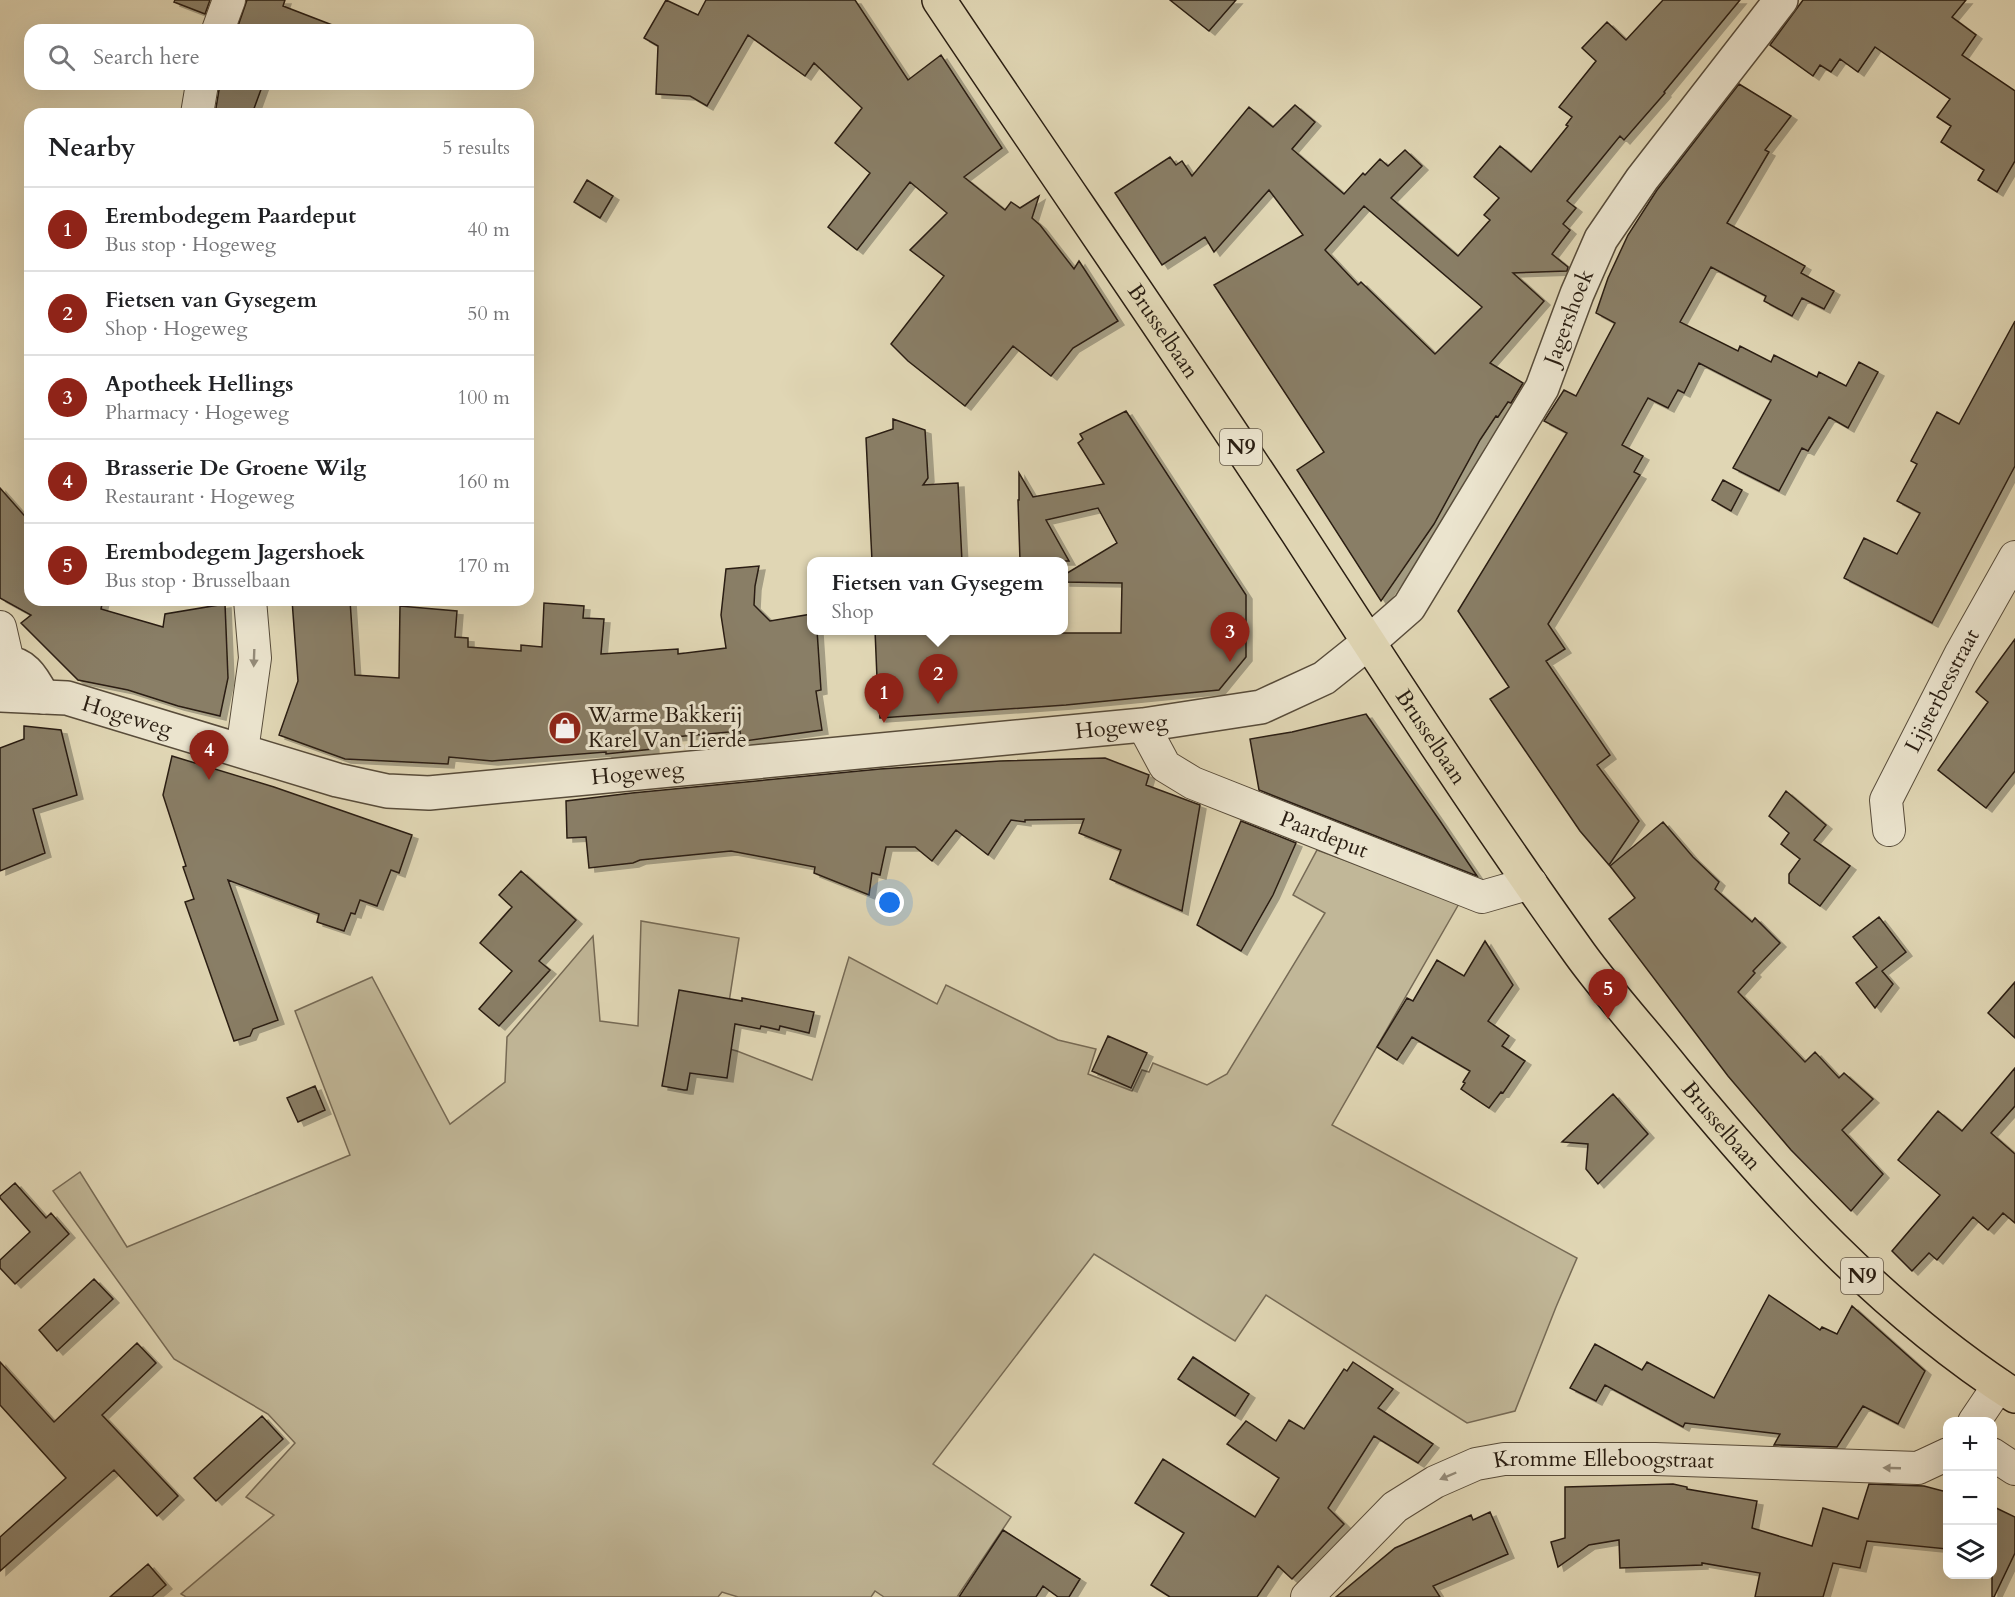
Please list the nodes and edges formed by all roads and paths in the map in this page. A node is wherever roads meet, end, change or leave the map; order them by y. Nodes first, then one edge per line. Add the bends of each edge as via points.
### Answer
1 (229, 0) edge
2 (939, 0) edge
3 (1781, 0) edge
4 (220, 24) edge
5 (201, 90) edge
6 (198, 108) edge
7 (2015, 557) edge
8 (251, 606) edge
9 (0, 627) edge
10 (1369, 642) junction
11 (4, 663) edge
12 (0, 695) edge
13 (43, 697) junction
14 (1143, 725) junction
15 (242, 751) junction
16 (1889, 830) dead end
17 (1531, 883) junction
18 (2007, 1391) edge
19 (1979, 1417) edge
20 (1943, 1456) edge
21 (1997, 1457) edge
22 (2015, 1469) edge
23 (1307, 1597) edge

1 - 4 street
2 - 10 main road, Brusselbaan / N9 via 1134,285
3 - 10 street, Jagershoek via 1642,179 1601,239 1542,388 1409,607
5 - 6 street
7 - 16 street, Lijsterbesstraat via 1886,800
8 -> 15 street via 255,658
9 - 11 street
10 - 14 street, Hogeweg via 1324,678 1261,707
10 - 17 main road, Brusselbaan / N9
11 - 13 street via 24,668
12 - 13 street, Hogeweg
13 - 15 street, Hogeweg via 67,698
14 - 15 street, Hogeweg via 429,793 387,791 337,780
14 - 17 street, Paardeput via 1165,766 1193,783 1482,897
17 - 18 main road, Brusselbaan / N9 via 1582,957 1774,1188 1875,1287
18 - 19 street
20 -> 23 street, Kromme Elleboogstraat via 1918,1468 1655,1459 1504,1459 1476,1464 1435,1482 1395,1508
21 - 22 street

